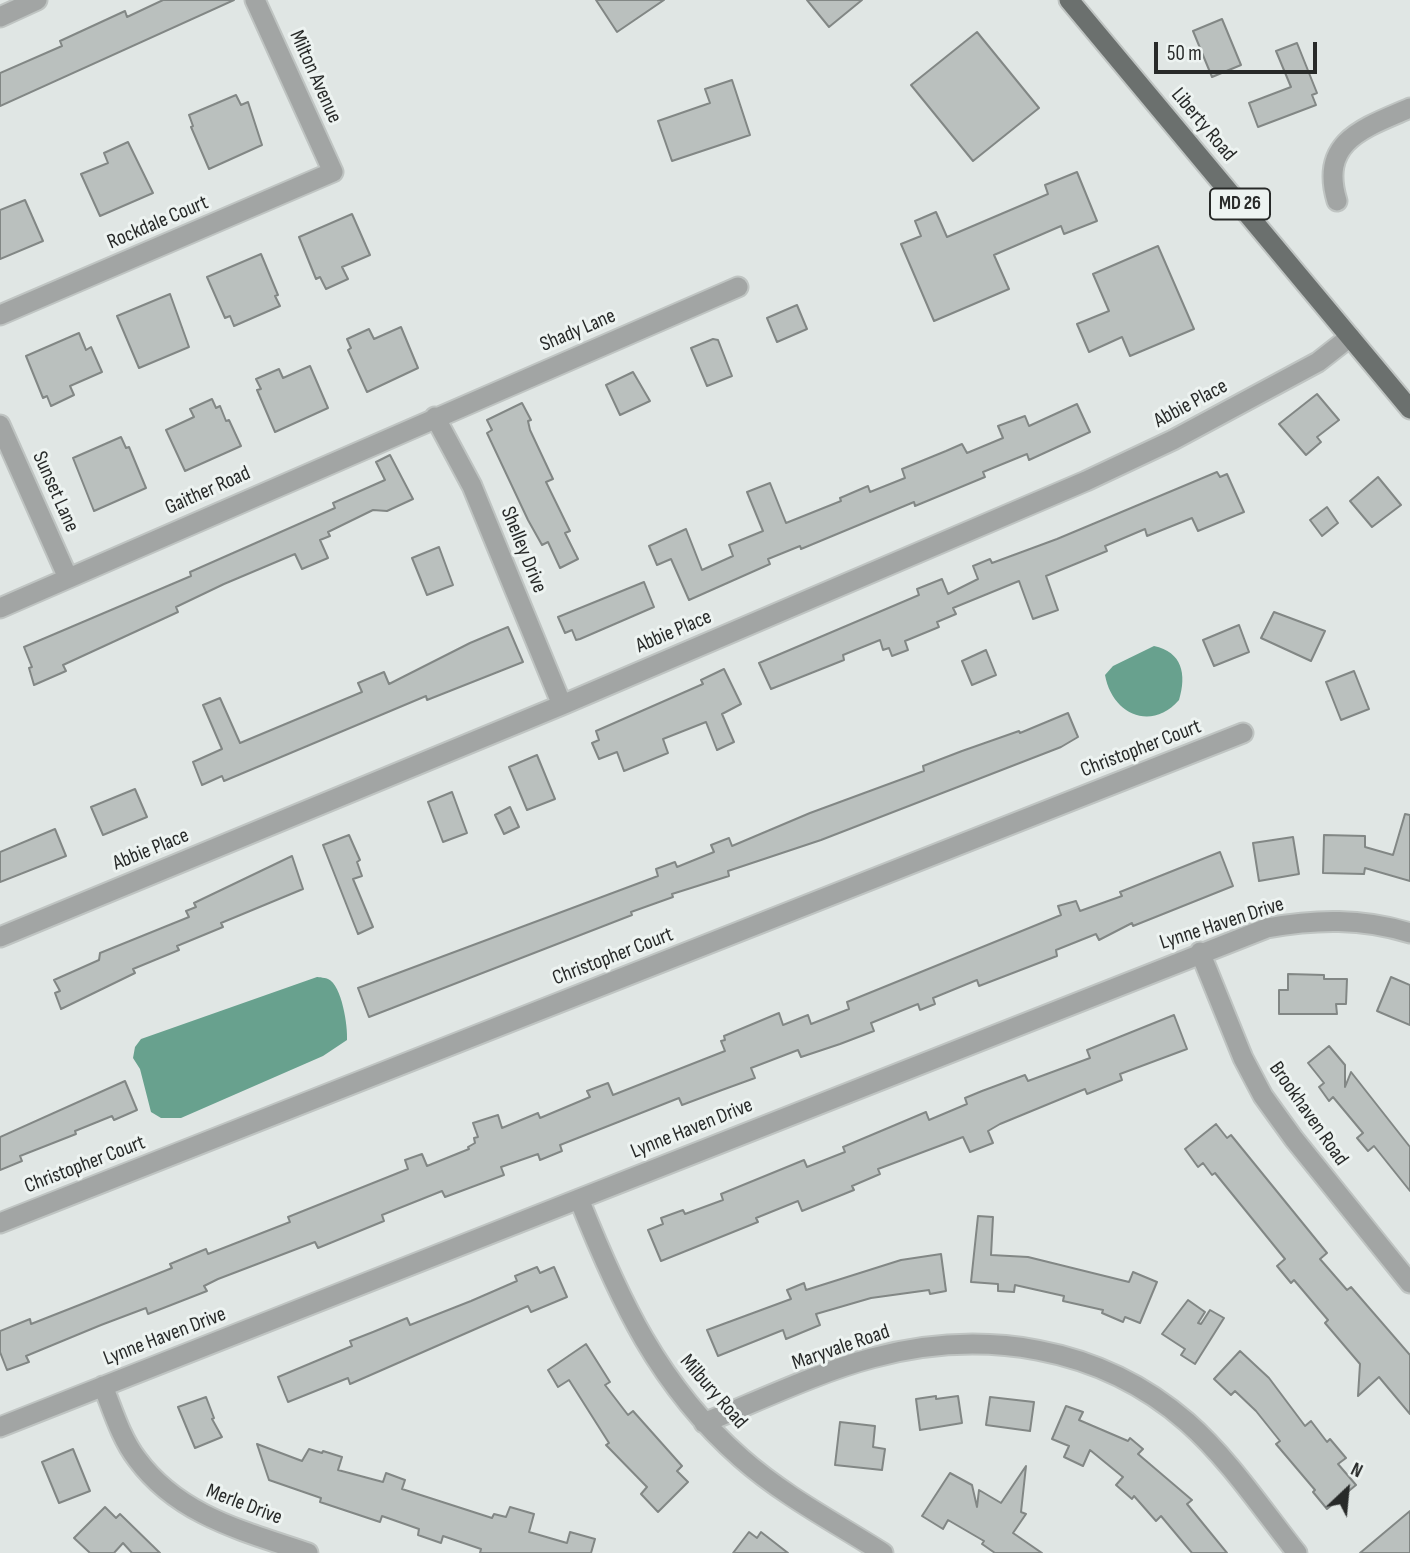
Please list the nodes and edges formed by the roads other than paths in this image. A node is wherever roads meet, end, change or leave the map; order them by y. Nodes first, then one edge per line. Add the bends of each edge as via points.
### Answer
1 (37, 0) edge
2 (255, 0) edge
3 (1069, 0) edge
4 (0, 17) edge
5 (1410, 108) edge
6 (333, 172) joint
7 (1336, 201) dead end
8 (738, 287) dead end
9 (0, 315) edge
10 (1350, 337) junction
11 (1410, 409) edge
12 (435, 417) junction
13 (0, 425) edge
14 (68, 578) junction
15 (0, 608) edge
16 (562, 705) junction
17 (1243, 733) dead end
18 (1410, 933) edge
19 (0, 937) edge
20 (1200, 952) junction
21 (579, 1199) junction
22 (0, 1223) edge
23 (1410, 1283) edge
24 (103, 1386) junction
25 (704, 1423) junction
26 (0, 1427) edge
27 (308, 1553) edge
28 (883, 1553) edge
29 (1297, 1553) edge

1 - 4 street
2 - 6 street, Milton Avenue
3 - 10 main road, Liberty Road / MD 26
5 - 7 street via 1350,138 1338,152 1331,180
6 - 9 street, Rockdale Court
8 - 12 street, Shady Lane
10 - 11 main road, Liberty Road / MD 26
10 - 16 street, Abbie Place via 1318,362 1086,481
12 - 14 street, Gaither Road
12 - 16 street, Shelley Drive via 472,486
13 - 14 street, Sunset Lane
14 - 15 street, Gaither Road
16 - 19 street, Abbie Place
17 - 22 street, Christopher Court
18 - 20 street, Lynne Haven Drive via 1346,920 1307,921 1267,928
20 - 21 street, Lynne Haven Drive
20 - 23 street, Brookhaven Road via 1263,1096
21 - 24 street, Lynne Haven Drive
21 - 25 street, Milbury Road via 629,1316
24 - 26 street, Lynne Haven Drive
24 - 27 street, Merle Drive via 136,1458 175,1499 201,1515
25 - 28 street, Milbury Road via 782,1489
25 - 29 street, Maryvale Road via 869,1358 906,1349 993,1343 1037,1349 1082,1361 1160,1401 1189,1423

